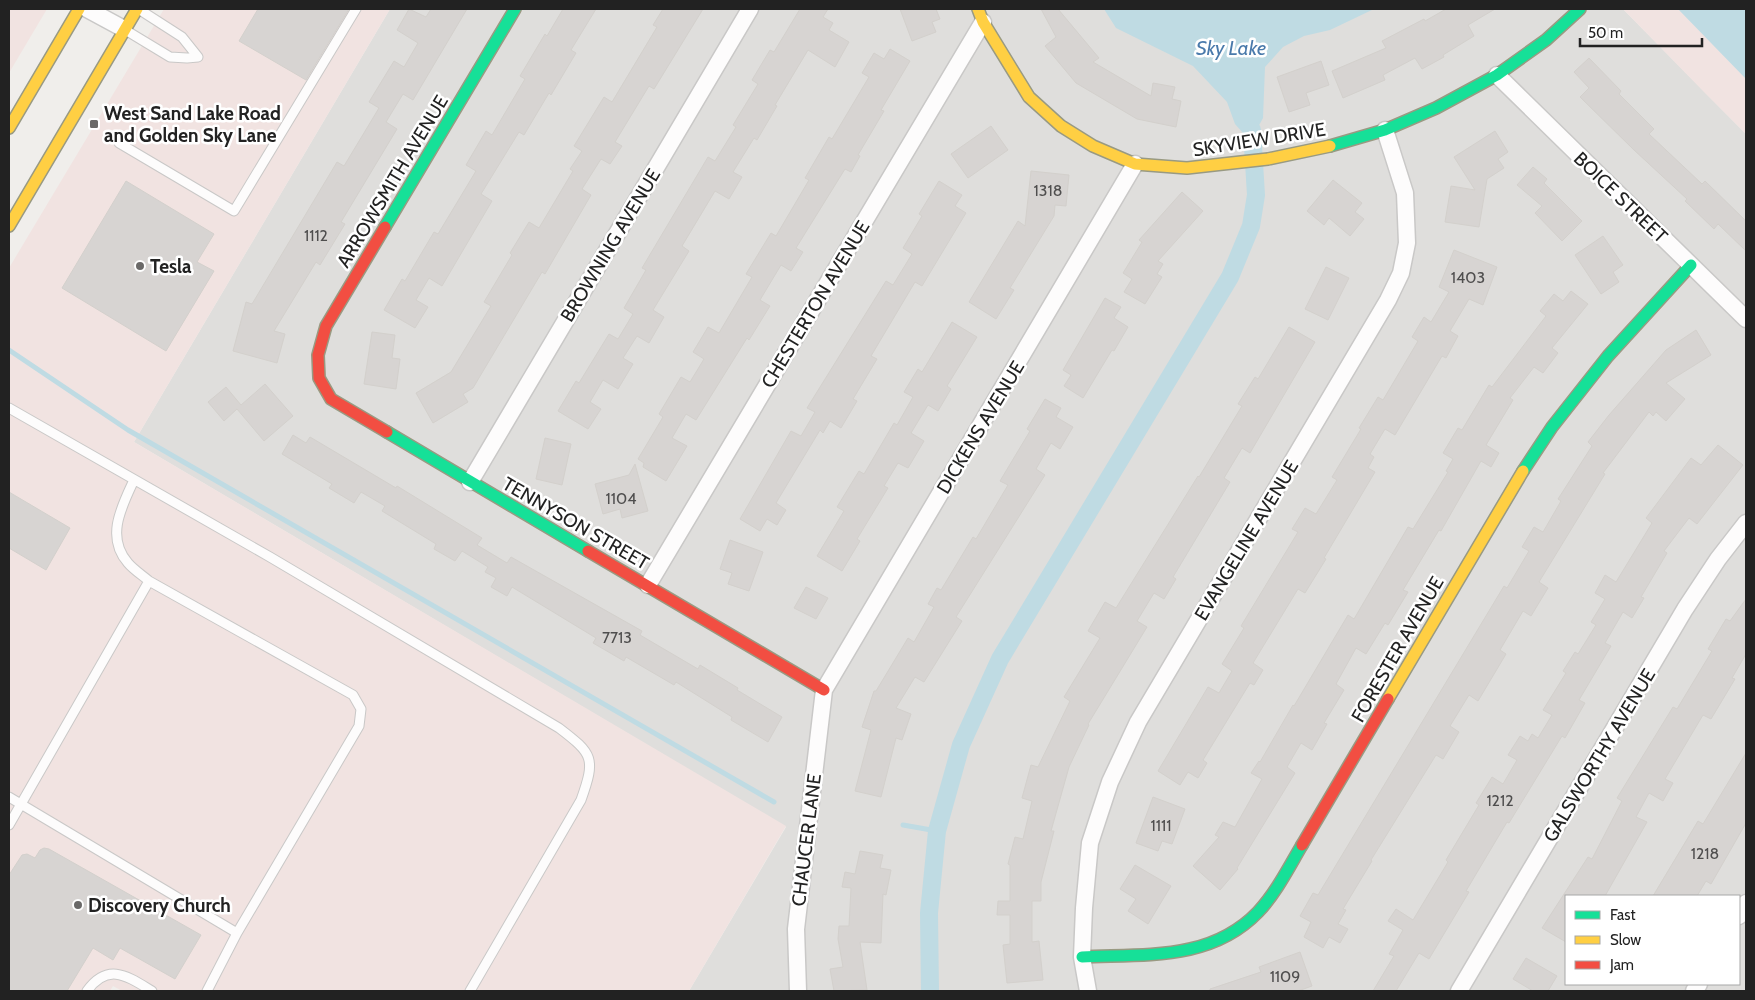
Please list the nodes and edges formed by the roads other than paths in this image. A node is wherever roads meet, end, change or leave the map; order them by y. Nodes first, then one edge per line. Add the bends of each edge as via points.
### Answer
1 (79, 9) edge
2 (86, 9) edge
3 (138, 9) edge
4 (356, 9) edge
5 (515, 9) edge
6 (750, 9) edge
7 (1580, 9) edge
8 (980, 16) edge
9 (124, 29) junction
10 (1496, 75) junction
11 (9, 128) edge
12 (1384, 130) junction
13 (119, 143) dead end
14 (1135, 164) junction
15 (9, 226) edge
16 (1691, 265) junction
17 (1746, 319) edge
18 (319, 378) joint
19 (9, 408) edge
20 (134, 480) junction
21 (470, 482) junction
22 (1746, 523) edge
23 (149, 581) junction
24 (648, 585) junction
25 (824, 690) junction
26 (9, 797) edge
27 (21, 804) junction
28 (9, 825) edge
29 (1746, 903) edge
30 (1740, 914) edge
31 (237, 933) junction
32 (1082, 957) junction
33 (86, 991) edge
34 (152, 991) edge
35 (208, 991) edge
36 (470, 991) edge
37 (798, 991) edge
38 (1088, 991) edge
39 (1459, 991) edge

1 - 11 street
2 - 9 street
3 - 9 street
3 - 9 lane via 182,37 198,57 170,57
4 - 13 lane via 234,211
5 - 18 street, ARROWSMITH AVENUE via 326,326 318,355
6 - 21 street, BROWNING AVENUE
7 - 10 street, SKYVIEW DRIVE via 1540,44
8 - 14 street, SKYVIEW DRIVE via 1029,97 1061,126 1093,146
8 - 24 street, CHESTERTON AVENUE
9 - 15 street
10 - 12 street, SKYVIEW DRIVE via 1436,108
10 - 16 street, BOICE STREET
12 - 14 street, SKYVIEW DRIVE via 1323,148 1234,164 1187,168
12 - 32 street, EVANGELINE AVENUE via 1405,193 1407,243 1402,272 1138,722 1110,782 1090,843
14 - 25 street, DICKENS AVENUE
16 - 17 street, BOICE STREET
16 - 32 street, FORESTER AVENUE via 1608,356 1552,427 1511,489 1284,876 1259,911 1218,941 1183,952
18 - 21 street, TENNYSON STREET via 331,399
19 - 20 lane
20 - 23 lane via 120,511 116,542 128,563
20 - 36 lane via 559,728 587,752 590,766 581,800
21 - 24 street, TENNYSON STREET
22 - 39 street, GALSWORTHY AVENUE via 1685,609
23 - 27 lane
23 - 31 lane via 353,695 361,709 359,726
24 - 25 street, TENNYSON STREET
25 - 37 street, CHAUCER LANE via 796,929
26 - 27 lane
27 - 28 lane
27 - 31 lane
29 - 30 street
31 - 35 lane
32 - 38 street, EVANGELINE AVENUE
33 - 34 lane via 105,974 119,975

